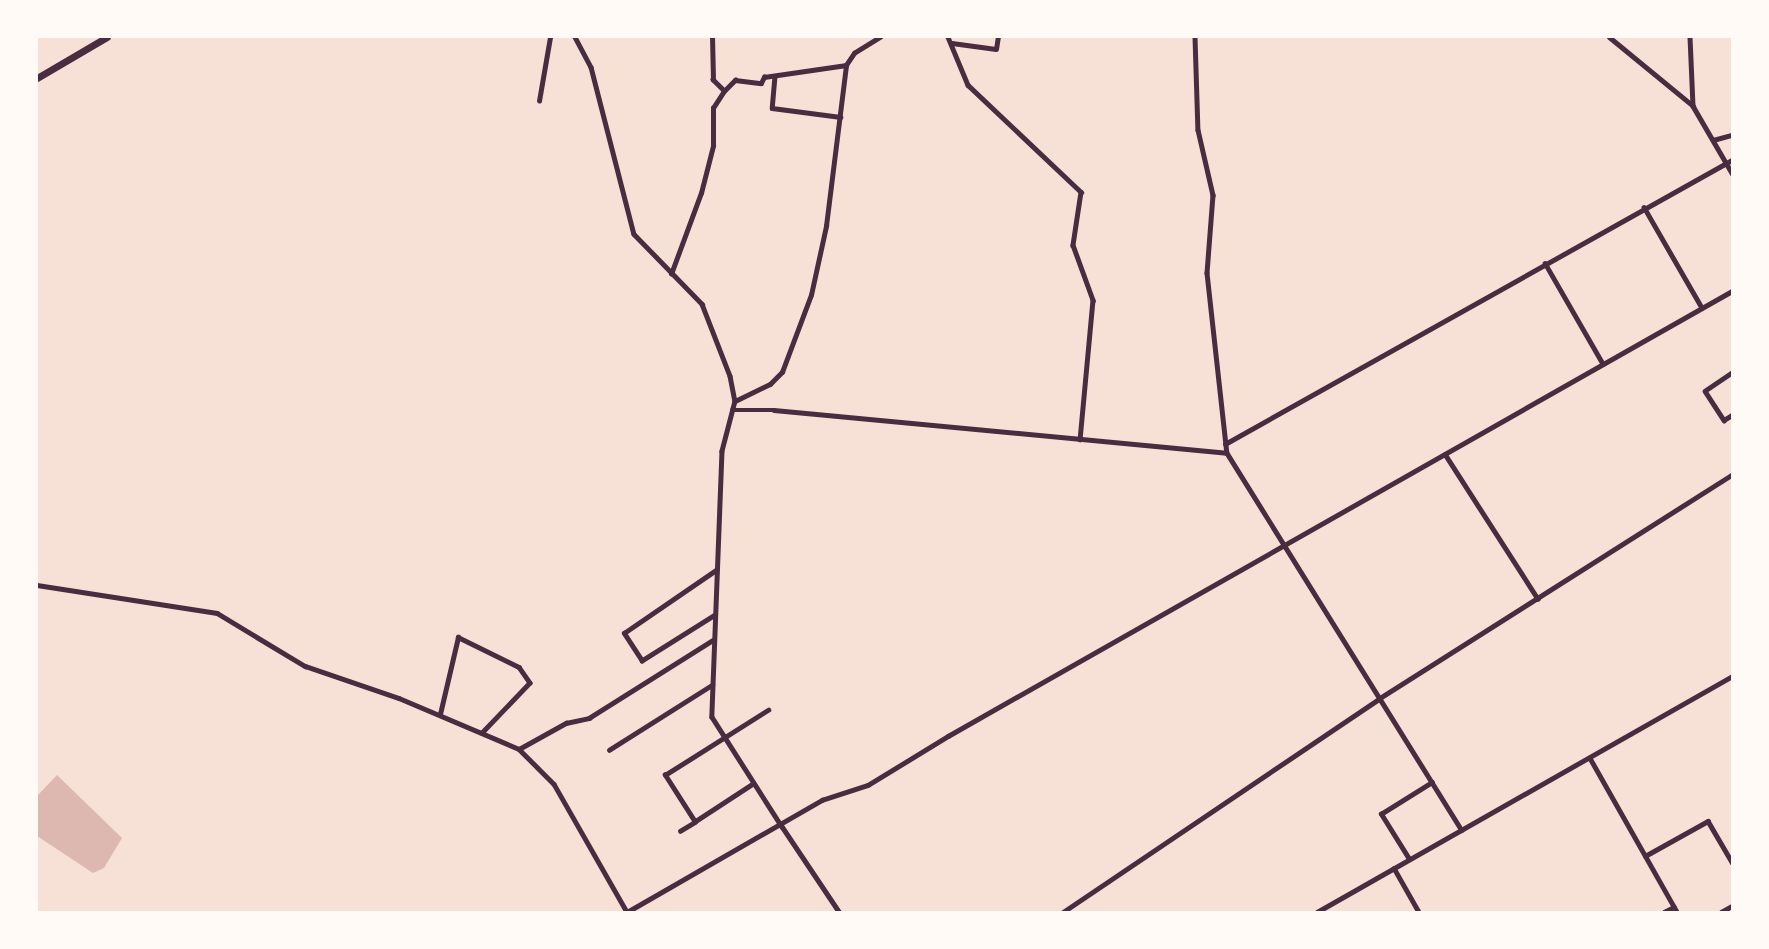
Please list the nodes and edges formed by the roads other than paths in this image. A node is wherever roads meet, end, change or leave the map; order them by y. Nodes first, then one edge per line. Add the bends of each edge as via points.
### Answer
1 (107, 37) edge
2 (550, 37) edge
3 (575, 37) edge
4 (712, 37) edge
5 (880, 37) edge
6 (948, 37) edge
7 (998, 37) edge
8 (1195, 37) edge
9 (1609, 37) edge
10 (1690, 37) edge
11 (951, 43) junction
12 (846, 65) junction
13 (775, 76) junction
14 (37, 78) edge
15 (724, 91) junction
16 (538, 101) dead end
17 (1693, 106) junction
18 (840, 117) junction
19 (1732, 135) edge
20 (1713, 140) junction
21 (1732, 160) edge
22 (1726, 162) junction
23 (1732, 173) edge
24 (1644, 207) junction
25 (1545, 263) junction
26 (671, 274) junction
27 (1732, 290) edge
28 (1702, 308) junction
29 (1603, 364) junction
30 (1732, 374) edge
31 (735, 401) junction
32 (732, 410) junction
33 (1732, 415) edge
34 (1080, 440) junction
35 (1225, 444) junction
36 (1227, 453) junction
37 (1445, 453) junction
38 (1732, 475) edge
39 (1286, 544) junction
40 (716, 570) junction
41 (37, 585) edge
42 (1538, 599) junction
43 (715, 615) junction
44 (714, 640) junction
45 (1732, 676) edge
46 (713, 684) junction
47 (1380, 698) junction
48 (768, 710) dead end
49 (440, 714) junction
50 (482, 733) junction
51 (722, 737) junction
52 (519, 749) junction
53 (610, 750) dead end
54 (1590, 758) junction
55 (1432, 782) junction
56 (753, 784) junction
57 (695, 822) junction
58 (782, 827) junction
59 (1462, 830) junction
60 (680, 831) dead end
61 (1645, 856) junction
62 (1409, 859) junction
63 (1732, 862) edge
64 (1394, 868) junction
65 (1732, 906) edge
66 (1675, 910) edge
67 (627, 912) edge
68 (839, 912) edge
69 (1063, 912) edge
70 (1317, 912) edge
71 (1419, 912) edge
72 (1664, 912) edge
73 (1721, 912) edge

1 - 14 main road
2 - 16 street
3 - 26 street via 584,48 610,131 627,216 635,234
4 - 15 street via 713,79
5 - 12 street via 854,53
6 - 11 street
7 - 11 street via 996,50
8 - 35 street via 1198,130 1213,195 1207,273
9 - 17 street
10 - 17 street
11 - 34 street via 968,85 1081,192 1073,245 1093,300
12 - 13 street
12 - 18 street
13 - 15 street via 764,77 761,83 735,80
13 - 18 street via 772,108
15 - 26 street via 713,108 712,152 701,193
17 - 20 street
18 - 31 street via 833,190 805,313 779,377
19 - 20 street
20 - 22 street
21 - 22 street
22 - 23 street
22 - 24 street
24 - 25 street
24 - 28 street
25 - 29 street
25 - 35 street
26 - 31 street via 710,318
27 - 28 street
28 - 29 street
29 - 37 street
30 - 33 street via 1705,391 1724,420
31 - 32 street
32 - 34 street
32 - 40 street via 722,451
34 - 36 street
35 - 36 street
36 - 39 street
37 - 39 street
37 - 42 street
38 - 42 street
39 - 47 street
39 - 58 street via 868,785 822,800
40 - 43 street
40 - 43 street via 624,633 642,661
41 - 49 street via 218,613 298,663
42 - 47 street
43 - 44 street
44 - 46 street
44 - 52 street via 589,718 566,723
45 - 54 street
46 - 51 street via 712,717
46 - 53 street
47 - 55 street
47 - 69 street
48 - 51 street
49 - 50 street
49 - 50 street via 458,637 519,667 530,683
50 - 52 street
51 - 56 street
51 - 57 street via 666,775
52 - 67 street via 554,784
54 - 59 street
54 - 61 street
55 - 59 street
55 - 62 street via 1381,814
56 - 57 street
56 - 58 street
57 - 60 street
58 - 67 street
58 - 68 street
59 - 62 street
61 - 63 street via 1708,821
61 - 66 street
62 - 64 street
64 - 70 street
64 - 71 street
65 - 73 street
66 - 72 street

